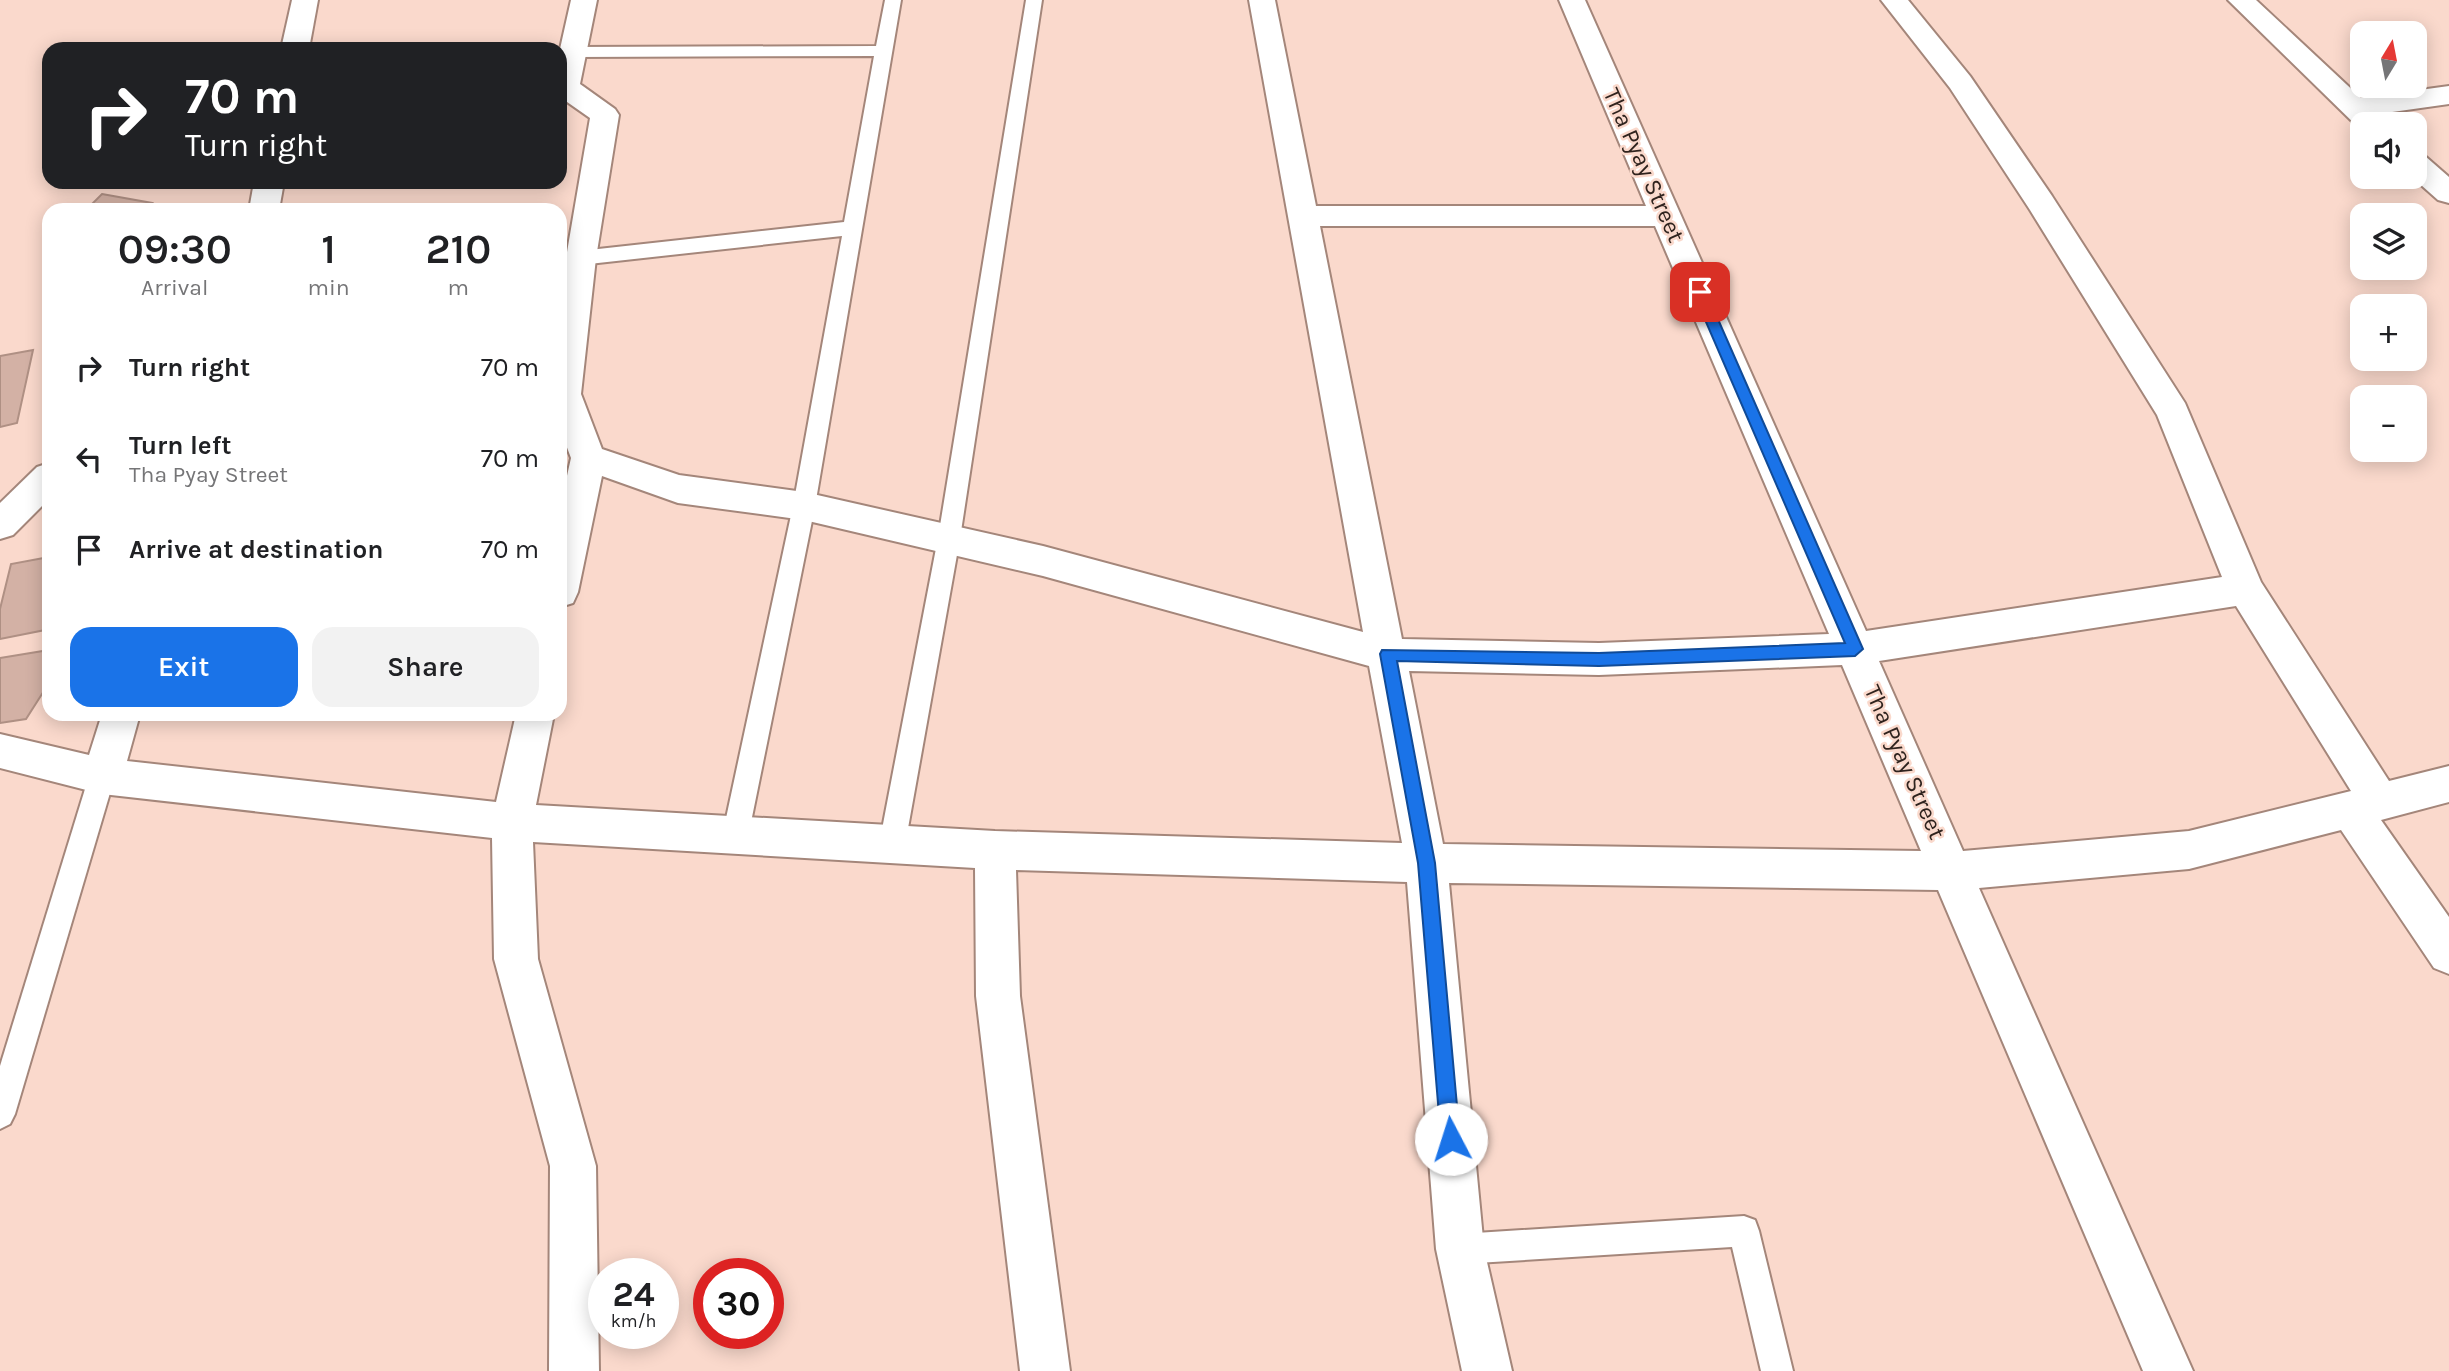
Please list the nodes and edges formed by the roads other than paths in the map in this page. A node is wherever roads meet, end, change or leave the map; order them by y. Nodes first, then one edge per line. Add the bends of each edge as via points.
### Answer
1 (305, 0) edge
2 (584, 0) edge
3 (893, 0) edge
4 (1034, 0) edge
5 (1262, 0) edge
6 (1572, 0) edge
7 (1894, 0) edge
8 (2241, 0) edge
9 (296, 42) edge
10 (884, 51) junction
11 (573, 52) junction
12 (567, 78) edge
13 (567, 88) edge
14 (2449, 95) edge
15 (2359, 112) edge
16 (2379, 112) edge
17 (2427, 174) edge
18 (2449, 193) edge
19 (1303, 216) junction
20 (1666, 216) junction
21 (851, 228) junction
22 (580, 258) junction
23 (567, 368) edge
24 (567, 402) edge
25 (588, 458) junction
26 (42, 484) edge
27 (804, 506) junction
28 (0, 525) edge
29 (949, 538) junction
30 (567, 558) edge
31 (2245, 589) junction
32 (1855, 649) junction
33 (1388, 654) junction
34 (119, 721) edge
35 (534, 721) edge
36 (0, 751) edge
37 (102, 776) junction
38 (2449, 784) edge
39 (2366, 806) junction
40 (512, 822) junction
41 (735, 836) junction
42 (892, 845) junction
43 (995, 850) junction
44 (1426, 863) junction
45 (1952, 871) junction
46 (2449, 953) edge
47 (0, 1114) edge
48 (1461, 1249) junction
49 (574, 1371) edge
50 (1045, 1371) edge
51 (1487, 1371) edge
52 (1777, 1371) edge
53 (2168, 1371) edge

1 - 9 street
2 - 11 street
3 - 10 lane
4 - 29 lane
5 - 19 street
6 - 20 street, Tha Pyay Street
7 - 31 street via 1960,82 2042,203 2173,412
8 - 15 street
10 - 11 lane
10 - 21 lane
11 - 12 street
13 - 22 street via 605,115
14 - 16 street
17 - 18 street
19 - 20 street
19 - 33 street
20 - 32 street, Tha Pyay Street
21 - 22 lane
21 - 27 lane
22 - 23 street
24 - 25 street
25 - 27 street via 678,489
25 - 30 street
26 - 28 street
27 - 29 street
27 - 41 lane
29 - 33 street
29 - 42 lane
31 - 32 street
31 - 39 street
32 - 33 street via 1599,659
32 - 45 street, Tha Pyay Street
33 - 44 street
34 - 37 street
35 - 40 street
36 - 37 street
37 - 40 street
37 - 47 lane
38 - 39 street
39 - 45 street via 2189,850
39 - 46 street
40 - 41 street
40 - 49 street via 516,959 573,1166
41 - 42 street
42 - 43 street
43 - 44 street
43 - 50 street via 998,996
44 - 45 street
44 - 48 street
45 - 53 street, Tha Pyay Street
48 - 51 street
48 - 52 lane via 1744,1231

